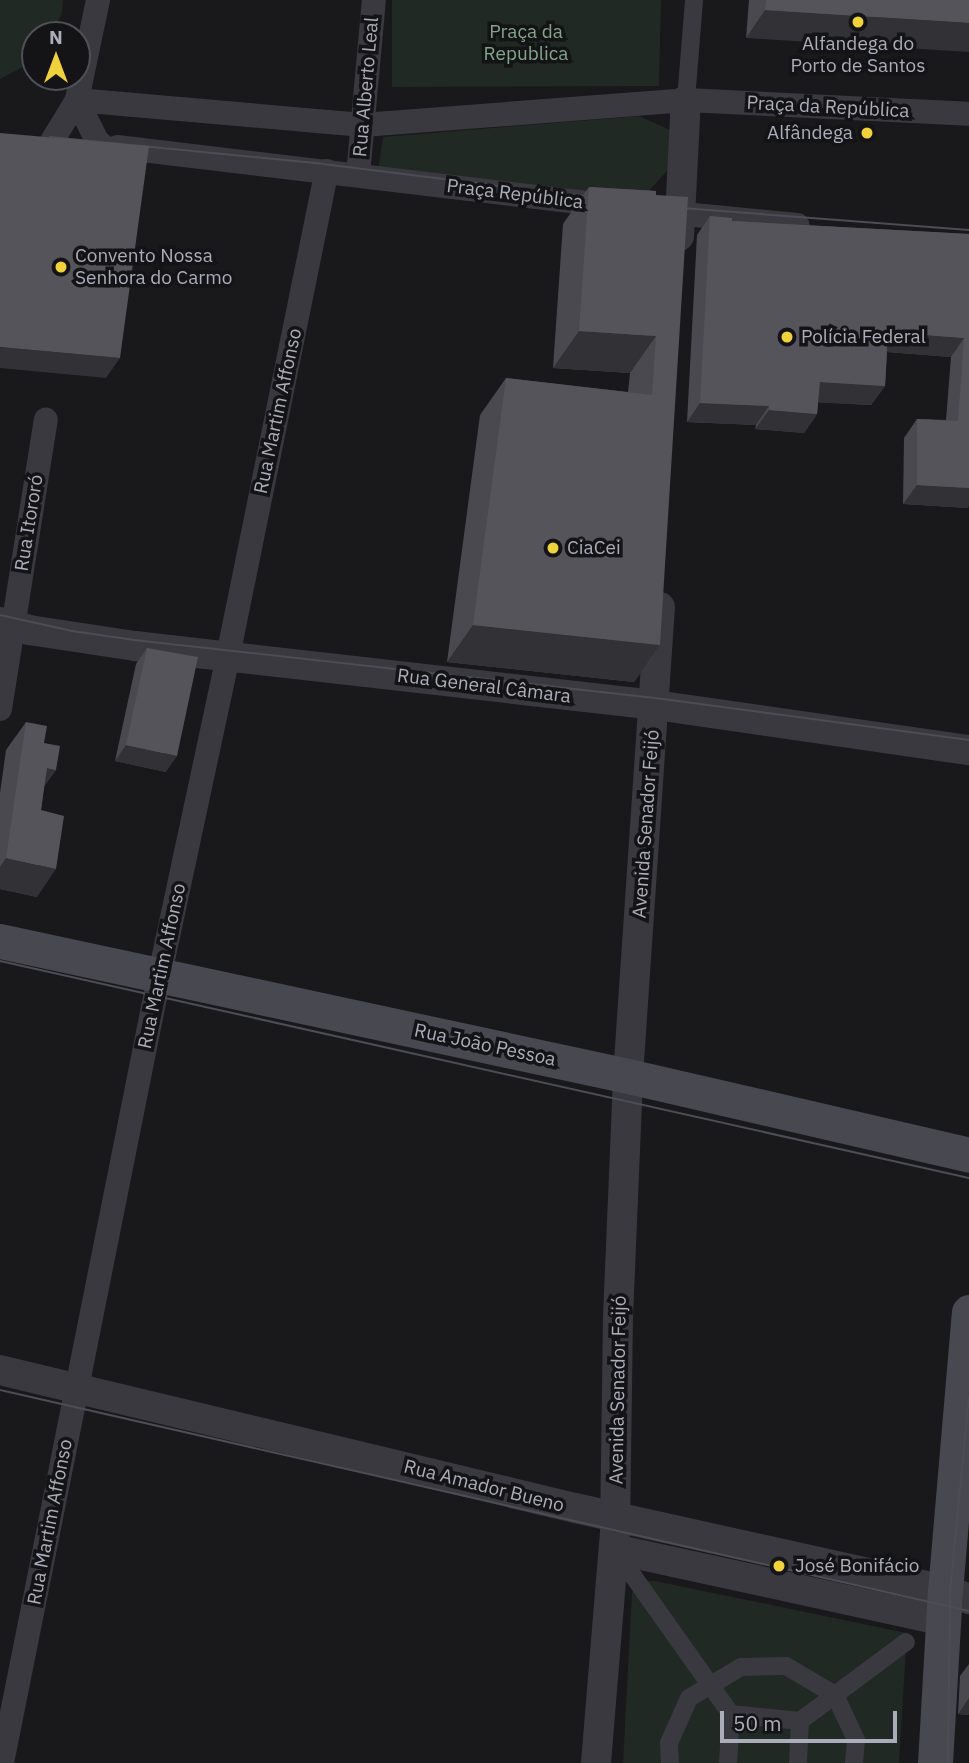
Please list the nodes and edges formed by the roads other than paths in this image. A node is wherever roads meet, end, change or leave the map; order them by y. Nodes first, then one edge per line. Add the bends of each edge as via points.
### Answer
1 (98, 0) edge
2 (374, 0) edge
3 (694, 0) edge
4 (77, 100) junction
5 (686, 100) junction
6 (969, 114) edge
7 (363, 125) junction
8 (26, 139) edge
9 (52, 141) junction
10 (103, 146) junction
11 (327, 171) junction
12 (358, 175) junction
13 (680, 215) junction
14 (824, 227) edge
15 (678, 270) edge
16 (46, 420) dead end
17 (662, 574) edge
18 (6, 624) edge
19 (229, 656) junction
20 (655, 705) junction
21 (0, 709) edge
22 (969, 750) edge
23 (0, 941) edge
24 (160, 976) junction
25 (628, 1076) junction
26 (969, 1155) edge
27 (969, 1312) edge
28 (0, 1370) edge
29 (78, 1388) junction
30 (615, 1517) junction
31 (614, 1549) junction
32 (952, 1604) edge
33 (906, 1642) dead end
34 (709, 1683) junction
35 (835, 1695) junction
36 (731, 1713) junction
37 (800, 1721) junction
38 (2, 1763) edge
39 (596, 1763) edge
40 (670, 1763) edge
41 (729, 1763) edge
42 (798, 1763) edge
43 (855, 1763) edge
44 (935, 1763) edge

1 - 4 street
2 - 7 street, Rua Alberto Leal
3 - 5 street
4 - 7 street
4 - 9 street
4 - 10 street
5 - 6 street, Praça da República
5 - 7 street
5 - 13 street
7 - 12 street, Rua Alberto Leal
8 - 9 street, Praça República
9 - 10 street, Praça República
10 - 11 street, Praça República
11 - 12 street, Praça República
11 - 19 street, Rua Martim Affonso
12 - 13 street, Praça República
13 - 14 street, Praça República
13 - 15 street
16 - 18 street, Rua Itororó
17 - 20 street, Avenida Senador Feijó
18 - 19 street, Rua General Câmara
18 - 21 street, Rua Itororó
19 - 20 street, Rua General Câmara
19 - 24 street, Rua Martim Affonso
20 - 22 street, Rua General Câmara
20 - 25 street, Avenida Senador Feijó
23 - 24 main road, Rua João Pessoa
24 - 25 main road, Rua João Pessoa
24 - 29 street, Rua Martim Affonso
25 - 26 main road, Rua João Pessoa
25 - 30 street, Avenida Senador Feijó
27 - 32 main road
28 - 29 street, Rua Amador Bueno
29 - 30 street, Rua Amador Bueno
29 - 38 street, Rua Martim Affonso
30 - 31 street, Avenida Senador Feijó
30 - 32 street, Rua Amador Bueno
31 - 32 street
31 - 34 street
31 - 39 street, Avenida Senador Feijó
32 - 44 main road
33 - 35 street
34 - 35 street via 741,1667 786,1666
34 - 36 street
34 - 40 street via 689,1698 668,1743
35 - 37 street
35 - 43 street via 856,1740
36 - 37 street
36 - 41 street
37 - 42 street

